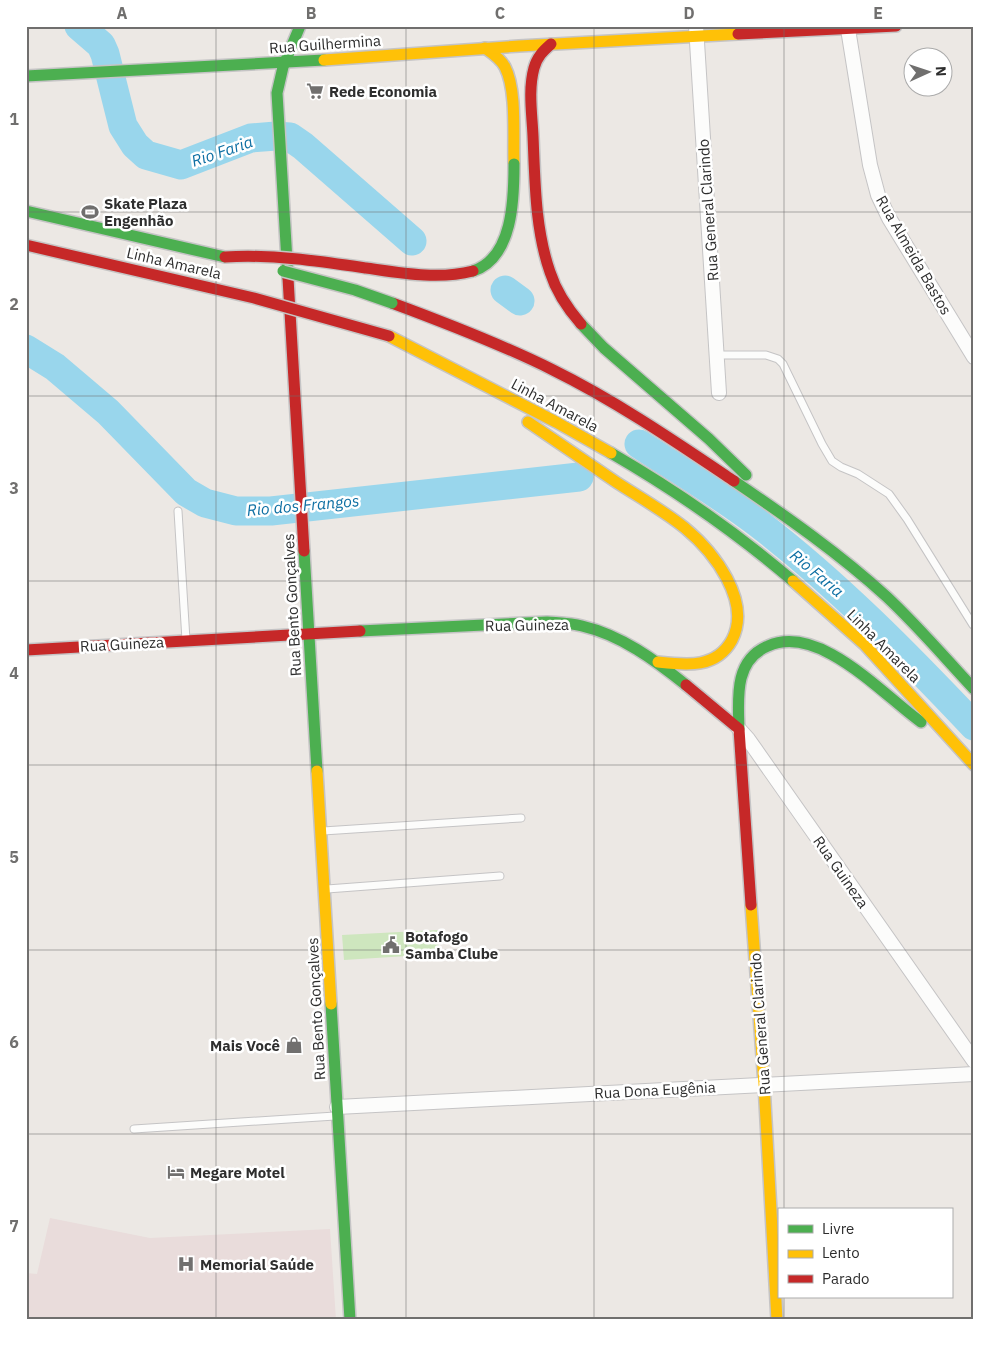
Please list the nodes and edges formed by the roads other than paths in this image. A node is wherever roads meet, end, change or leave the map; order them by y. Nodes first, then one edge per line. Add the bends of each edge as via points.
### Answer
1 (300, 26) edge
2 (896, 26) edge
3 (848, 29) junction
4 (697, 31) edge
5 (550, 44) junction
6 (486, 48) junction
7 (283, 63) junction
8 (26, 76) edge
9 (26, 211) edge
10 (26, 245) edge
11 (225, 257) junction
12 (717, 355) junction
13 (974, 358) edge
14 (466, 376) junction
15 (719, 393) dead end
16 (178, 511) dead end
17 (778, 512) junction
18 (973, 625) edge
19 (308, 634) junction
20 (186, 641) junction
21 (26, 650) edge
22 (658, 662) junction
23 (974, 689) edge
24 (739, 729) junction
25 (951, 740) junction
26 (974, 765) edge
27 (521, 818) dead end
28 (320, 831) junction
29 (500, 876) dead end
30 (324, 889) junction
31 (969, 1045) edge
32 (974, 1061) edge
33 (974, 1074) edge
34 (764, 1084) junction
35 (337, 1112) junction
36 (134, 1129) dead end
37 (350, 1320) edge
38 (777, 1320) edge

1 - 7 main road, Rua Bento Gonçalves
2 - 3 main road, Rua Guilhermina
3 - 4 main road, Rua Guilhermina
3 - 13 street, Rua Almeida Bastos via 878,196
4 - 5 main road, Rua Guilhermina
4 - 12 street, Rua General Clarindo
5 - 6 main road, Rua Guilhermina
5 - 17 main road via 536,62 531,82 537,201 541,238 551,276 566,304 585,328 738,467
6 - 7 main road, Rua Guilhermina
6 - 11 main road, bridge via 498,57 510,81 514,164 512,208 507,231 488,264 476,271 445,275 268,256
7 - 8 main road, Rua Guilhermina
7 - 19 main road, Rua Bento Gonçalves via 278,78 278,116
9 - 11 main road, Linha Amarela
10 - 14 main road, Linha Amarela, bridge via 214,287 332,319 388,336
11 - 17 main road, Linha Amarela, bridge via 355,290 493,342 554,370 610,400
12 - 15 street, Rua General Clarindo
12 - 18 lane via 778,358 832,461 889,494
14 - 22 main road via 538,430 685,528 706,548 721,569 737,609 734,637 712,660 676,665
14 - 25 main road, Linha Amarela via 586,438 720,522 848,629 890,670
16 - 20 lane
17 - 23 main road, Linha Amarela via 875,587
19 - 20 main road, Rua Guineza
19 - 22 main road, Rua Guineza via 547,622 572,624 612,637
19 - 28 main road, Rua Bento Gonçalves
20 - 21 main road, Rua Guineza
22 - 24 main road, Rua Guineza
24 - 25 main road, Rua General Clarindo via 741,672 756,651 784,641 816,647 850,667 910,714
24 - 31 street, Rua Guineza
24 - 34 main road, Rua General Clarindo
25 - 26 main road, Linha Amarela
27 - 28 lane
28 - 30 main road, Rua Bento Gonçalves
29 - 30 lane
30 - 35 main road, Rua Bento Gonçalves
31 - 32 street, Rua Guineza
33 - 34 street, Rua Dona Eugênia
34 - 35 street, Rua Dona Eugênia
34 - 38 main road, Rua General Clarindo
35 - 36 lane
35 - 37 main road, Rua Bento Gonçalves

